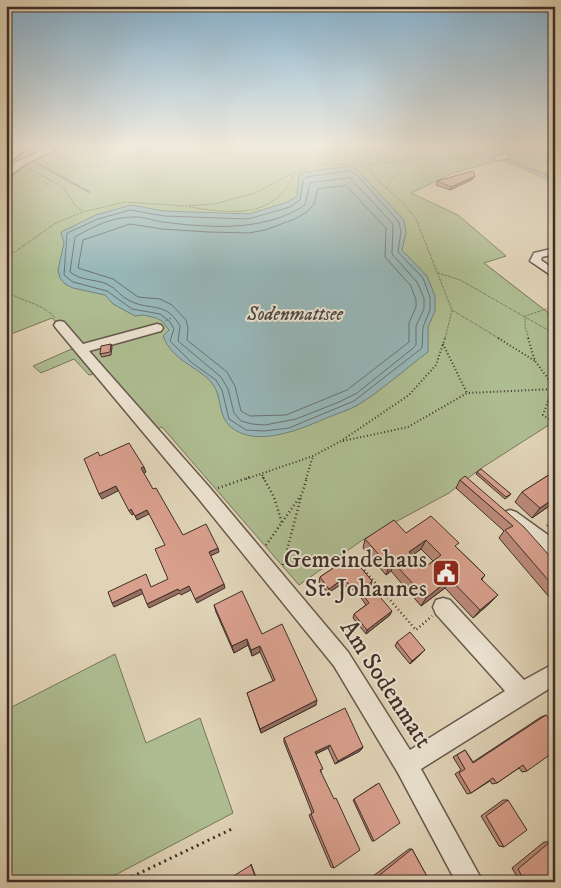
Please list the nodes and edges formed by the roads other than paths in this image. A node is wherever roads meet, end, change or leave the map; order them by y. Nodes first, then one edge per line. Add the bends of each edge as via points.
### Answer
1 (555, 251) edge
2 (555, 275) edge
3 (60, 325) dead end
4 (160, 325) road end
5 (80, 349) junction
6 (499, 507) edge
7 (555, 550) edge
8 (443, 607) road end
9 (555, 673) edge
10 (522, 694) junction
11 (406, 765) junction
12 (470, 882) edge

1 - 2 street via 538,255 535,261
3 - 5 street, Am Sodenmatt
4 - 5 street
5 - 11 street, Am Sodenmatt via 341,659
6 - 7 street
8 - 10 street
9 - 10 street
10 - 11 street
11 - 12 street, Am Sodenmatt

